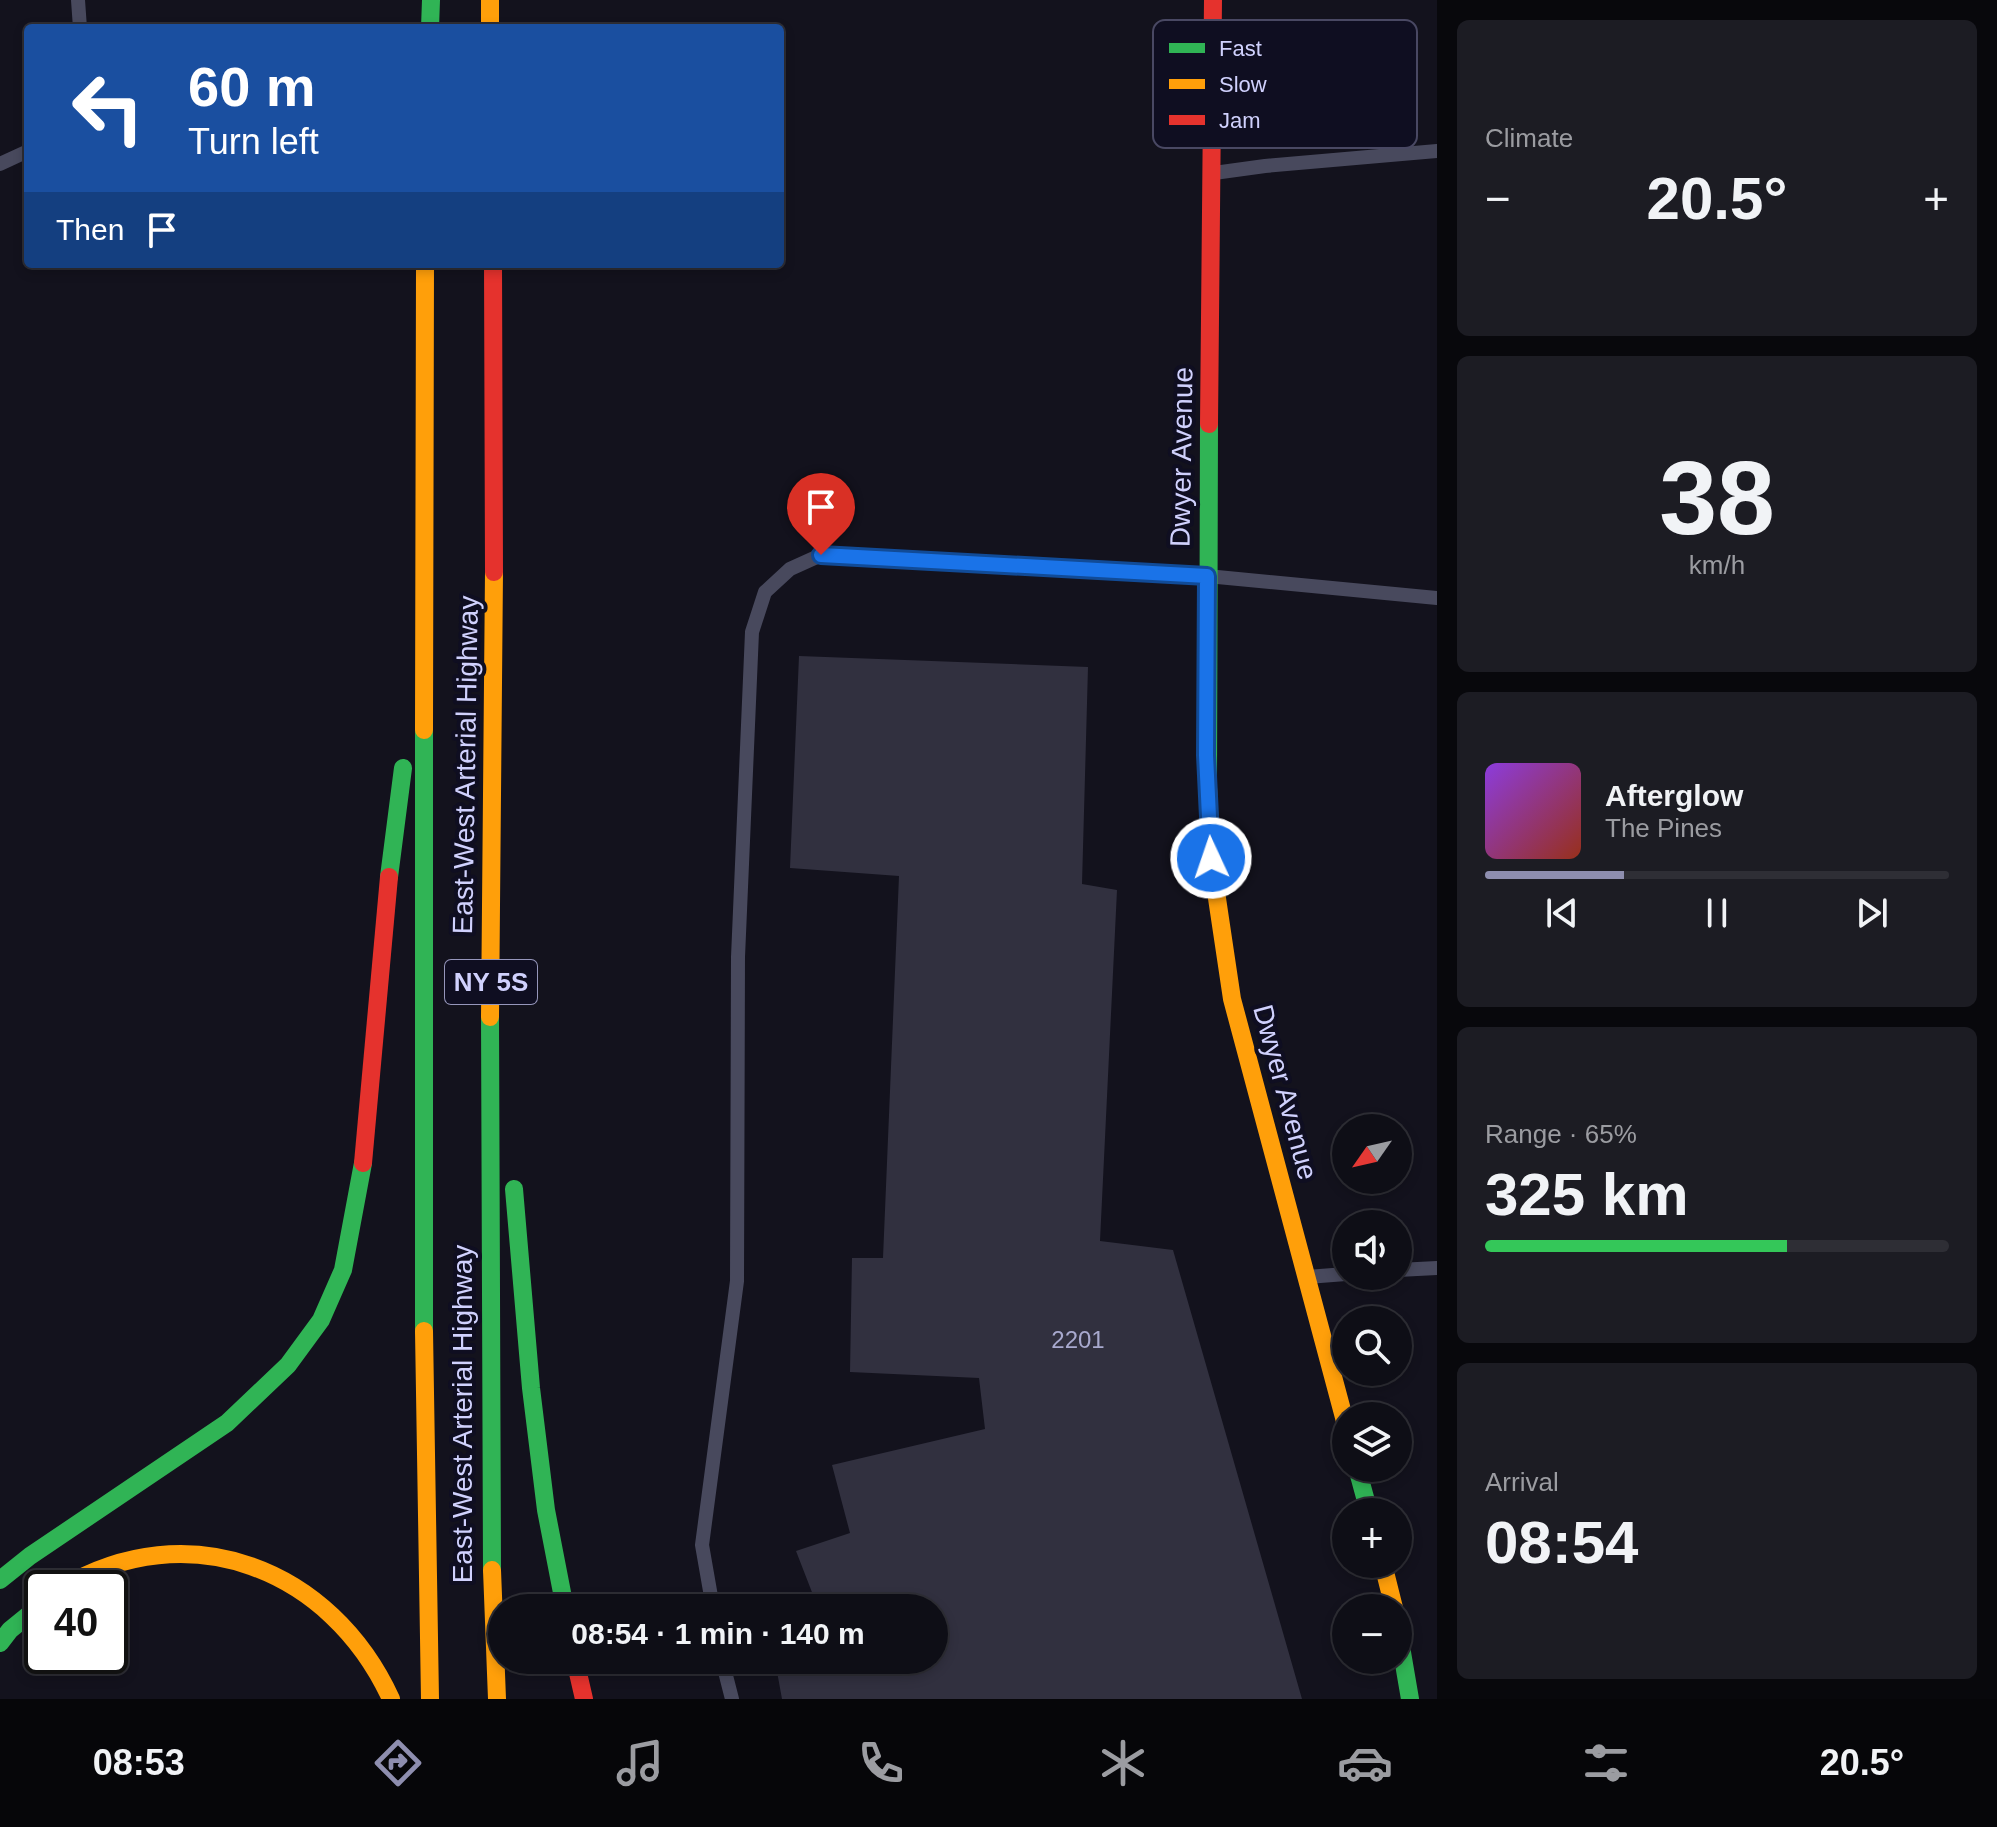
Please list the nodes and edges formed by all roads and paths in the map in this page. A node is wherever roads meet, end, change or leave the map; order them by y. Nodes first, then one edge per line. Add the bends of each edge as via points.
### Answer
1 (78, 0) edge
2 (431, 0) edge
3 (490, 0) edge
4 (1213, 0) edge
5 (1213, 20) edge
6 (80, 24) edge
7 (430, 24) edge
8 (490, 24) edge
9 (1211, 148) edge
10 (1437, 151) edge
11 (24, 153) edge
12 (0, 164) edge
13 (1211, 173) junction
14 (425, 268) edge
15 (493, 268) edge
16 (1207, 576) junction
17 (1437, 598) edge
18 (425, 617) junction
19 (492, 928) junction
20 (509, 1134) dead end
21 (512, 1166) dead end
22 (1437, 1268) edge
23 (1412, 1269) edge
24 (1332, 1275) edge
25 (1306, 1277) junction
26 (1340, 1402) edge
27 (98, 1570) edge
28 (0, 1580) edge
29 (562, 1594) edge
30 (711, 1594) edge
31 (24, 1619) edge
32 (0, 1643) edge
33 (578, 1674) edge
34 (726, 1674) edge
35 (1406, 1674) edge
36 (391, 1699) edge
37 (430, 1699) edge
38 (497, 1699) edge
39 (584, 1699) edge
40 (732, 1699) edge
41 (1410, 1699) edge

1 - 6 lane
2 - 7 main road
3 - 8 main road
4 - 5 main road, Dwyer Avenue
9 - 13 main road, Dwyer Avenue
10 - 13 lane
11 - 12 lane
13 - 16 main road, Dwyer Avenue
14 - 18 main road, East-West Arterial Highway / NY 5S
15 - 19 main road, East-West Arterial Highway / NY 5S
16 - 17 lane
16 - 25 main road, Dwyer Avenue via 1211,858 1232,999
16 - 30 lane via 821,555 790,569 765,592 752,632 741,865 737,1281 702,1545
18 - 28 main road via 391,854 362,1179 343,1270 321,1320 288,1365 227,1423
18 - 37 main road, East-West Arterial Highway / NY 5S via 423,1279
19 - 20 main road
19 - 38 main road, East-West Arterial Highway / NY 5S via 488,1129
21 - 29 main road via 531,1388
22 - 23 lane
24 - 25 lane
25 - 26 main road, Dwyer Avenue
27 - 36 main road via 155,1555 211,1555 260,1568 308,1596 361,1643
31 - 32 main road
33 - 39 main road
34 - 40 lane
35 - 41 main road

